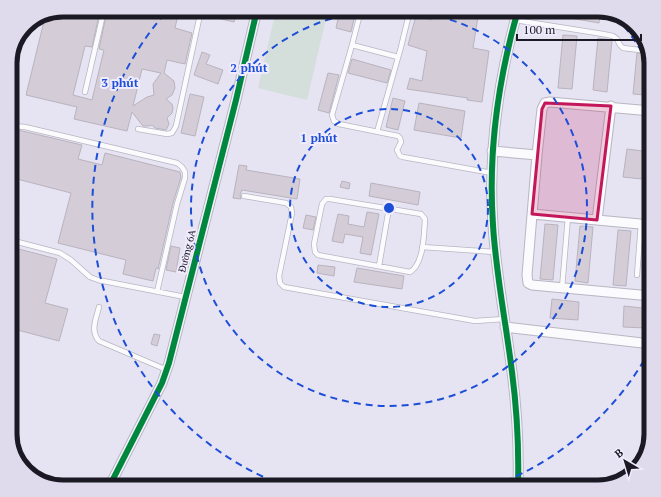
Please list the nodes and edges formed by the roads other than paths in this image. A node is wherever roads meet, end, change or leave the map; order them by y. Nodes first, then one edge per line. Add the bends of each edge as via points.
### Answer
1 (102, 17) edge
2 (199, 17) edge
3 (255, 17) edge
4 (358, 17) edge
5 (408, 17) edge
6 (516, 17) edge
7 (515, 20) junction
8 (352, 45) junction
9 (642, 50) edge
10 (398, 57) junction
11 (85, 92) dead end
12 (611, 106) junction
13 (644, 109) edge
14 (17, 126) edge
15 (138, 129) dead end
16 (377, 132) junction
17 (492, 151) junction
18 (537, 155) junction
19 (492, 173) junction
20 (244, 196) dead end
21 (388, 208) junction
22 (532, 214) junction
23 (568, 217) junction
24 (598, 220) junction
25 (641, 224) junction
26 (644, 224) edge
27 (17, 242) edge
28 (422, 247) junction
29 (495, 252) junction
30 (379, 266) junction
31 (637, 275) dead end
32 (562, 288) junction
33 (158, 292) junction
34 (644, 295) edge
35 (185, 297) junction
36 (99, 307) dead end
37 (504, 323) junction
38 (644, 343) edge
39 (167, 370) junction
40 (113, 480) edge
41 (518, 480) edge

1 - 11 lane
2 - 15 lane via 176,126 172,133 167,134
3 - 35 street, Đường 6A
4 - 8 lane
5 - 10 lane
6 - 7 street
7 - 9 lane via 613,36 623,48
7 - 17 street via 509,42
8 - 10 lane
8 - 16 lane via 332,115 334,121 339,124
10 - 16 lane
12 - 13 street
12 - 18 street via 545,103 542,109
12 - 24 street
14 - 33 lane via 177,163 182,167 185,178
16 - 19 lane via 400,138 397,150 400,156
17 - 18 street
17 - 19 street
18 - 22 street
19 - 29 street
20 - 37 lane via 286,202 291,207 292,213 279,276 284,287 475,321
21 - 28 lane via 424,216
21 - 30 lane
21 - 30 lane via 326,199 322,204 314,244 318,255
22 - 23 street
22 - 32 street via 528,283
23 - 24 street
23 - 32 lane
24 - 25 street
25 - 26 street
25 - 31 lane
27 - 33 lane via 60,253 90,277 98,280
28 - 29 lane
28 - 30 lane via 418,264 410,272
29 - 37 street
32 - 34 street
33 - 35 lane
35 - 39 street, Đường 6A
36 - 39 lane via 93,329 99,342
37 - 38 street
37 - 41 street via 513,380
39 - 40 street, Đường 6A

